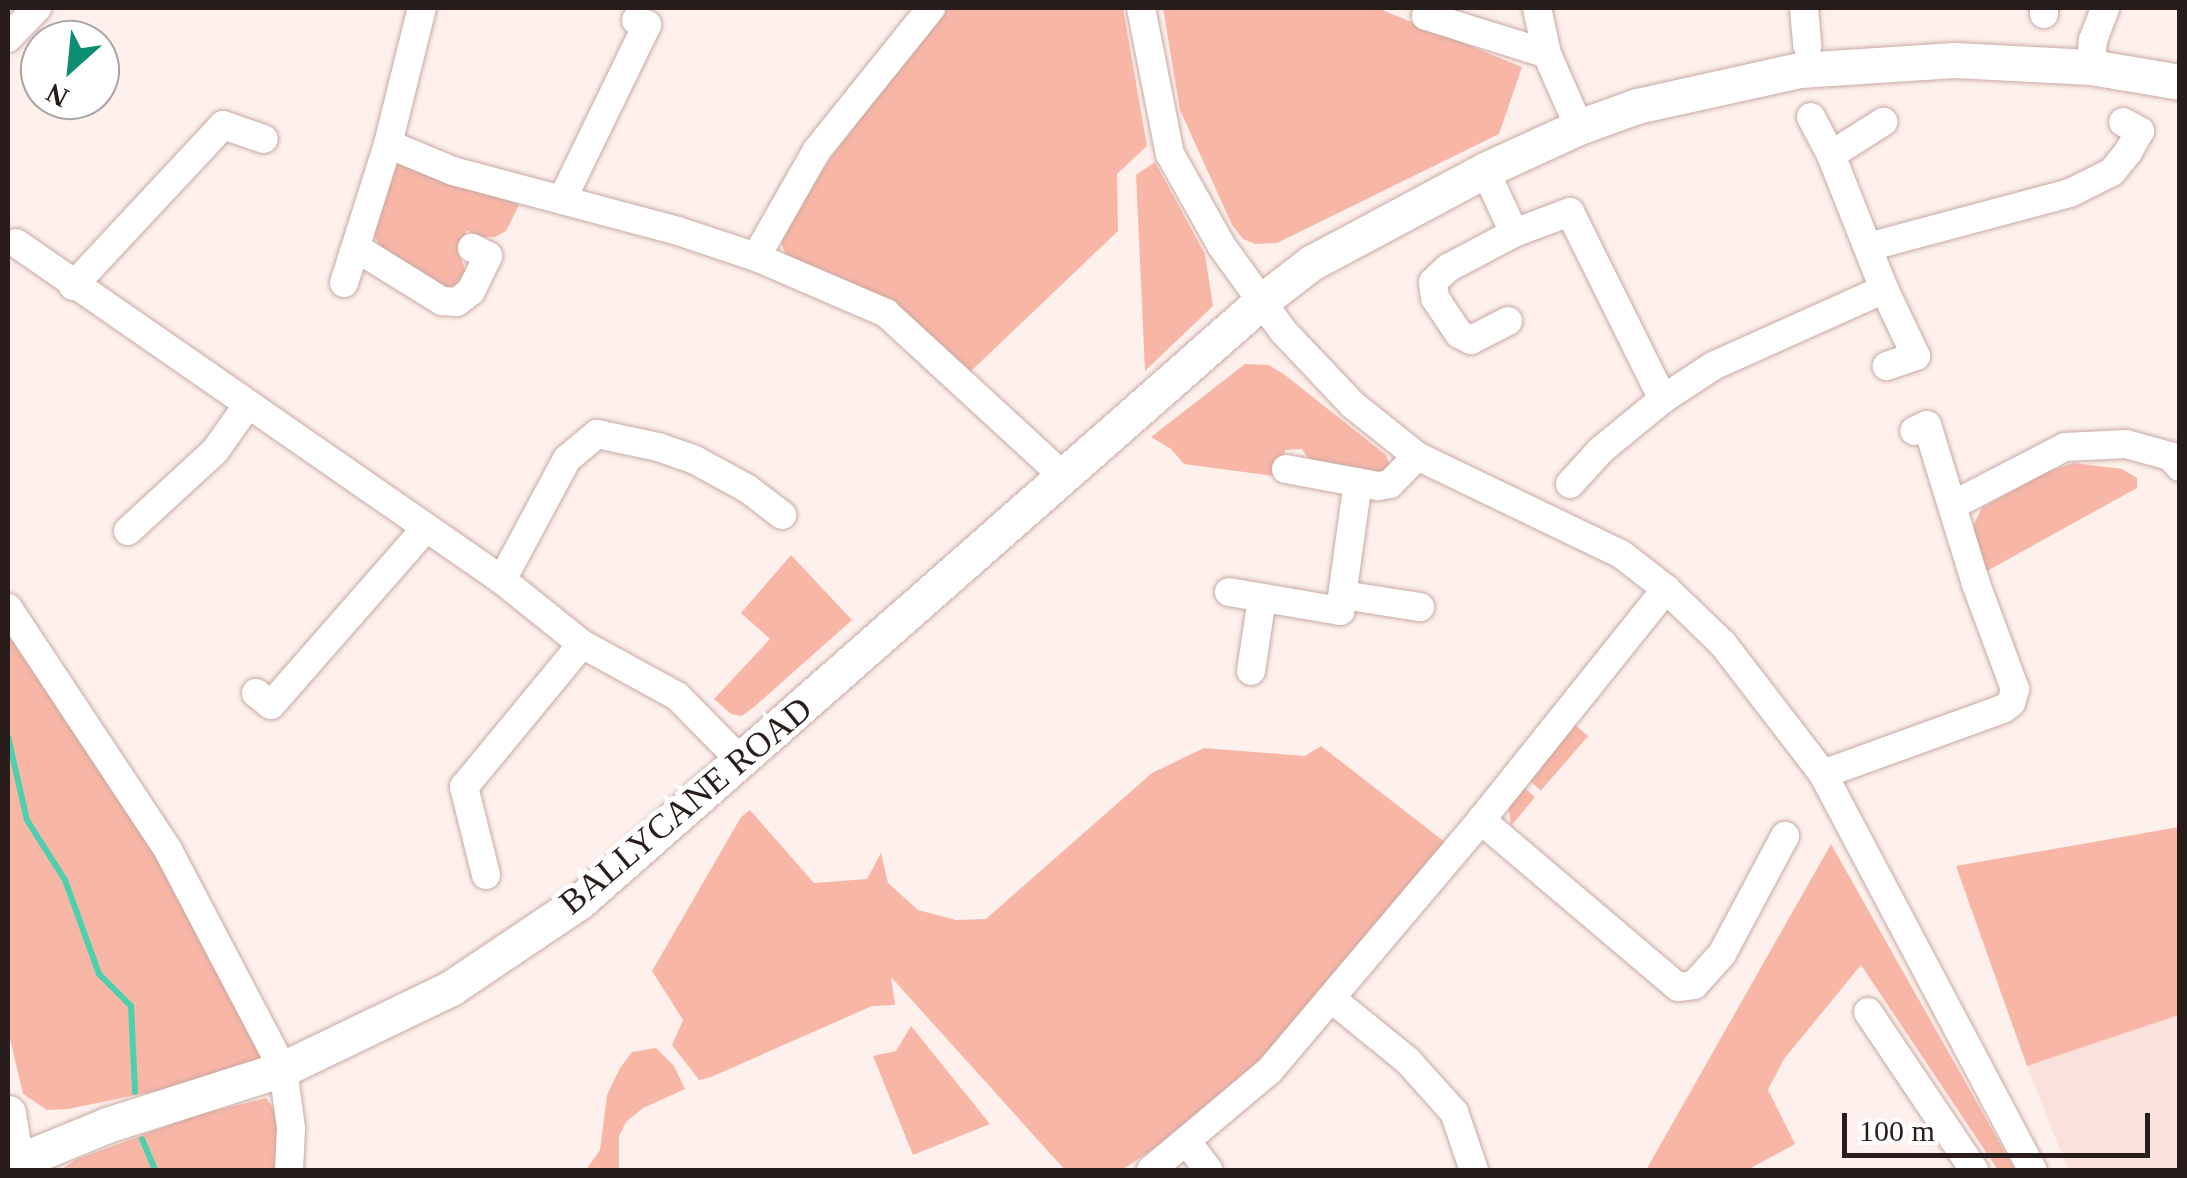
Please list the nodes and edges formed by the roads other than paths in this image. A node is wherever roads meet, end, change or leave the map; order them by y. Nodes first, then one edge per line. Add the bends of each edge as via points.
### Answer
1 (37, 8) edge
2 (422, 8) edge
3 (931, 8) edge
4 (1141, 8) edge
5 (1537, 8) edge
6 (1804, 8) edge
7 (2106, 8) edge
8 (1427, 12) edge
9 (636, 20) dead end
10 (8, 38) edge
11 (1808, 46) dead end
12 (1547, 54) junction
13 (2091, 67) junction
14 (2180, 82) edge
15 (1811, 118) dead end
16 (1884, 122) dead end
17 (2123, 122) dead end
18 (1578, 127) junction
19 (264, 139) dead end
20 (388, 144) junction
21 (1831, 155) junction
22 (1485, 170) junction
23 (562, 200) junction
24 (1514, 233) junction
25 (16, 243) dead end
26 (1868, 247) junction
27 (472, 248) dead end
28 (358, 249) junction
29 (756, 258) junction
30 (344, 283) dead end
31 (73, 286) junction
32 (1884, 290) junction
33 (1262, 301) junction
34 (1508, 321) dead end
35 (1887, 366) dead end
36 (1663, 398) junction
37 (247, 406) junction
38 (1914, 431) dead end
39 (1416, 456) junction
40 (2176, 456) edge
41 (1286, 469) dead end
42 (1062, 474) junction
43 (1358, 482) junction
44 (1570, 484) dead end
45 (1954, 504) junction
46 (782, 515) dead end
47 (426, 528) junction
48 (128, 531) dead end
49 (502, 580) junction
50 (1666, 589) junction
51 (1229, 592) dead end
52 (1343, 595) junction
53 (1262, 598) junction
54 (1420, 607) dead end
55 (8, 608) edge
56 (582, 644) junction
57 (1251, 671) dead end
58 (256, 692) dead end
59 (741, 761) junction
60 (1823, 774) junction
61 (1480, 820) junction
62 (1785, 836) dead end
63 (486, 875) dead end
64 (1332, 999) junction
65 (1868, 1012) dead end
66 (282, 1069) junction
67 (8, 1114) edge
68 (1188, 1143) junction
69 (17, 1166) edge
70 (290, 1170) edge
71 (1150, 1170) edge
72 (1208, 1170) edge
73 (1474, 1170) edge
74 (1974, 1170) edge
75 (2033, 1170) edge

1 - 10 street
2 - 20 street
3 - 29 street via 817,150
4 - 33 street via 1170,154 1221,245
5 - 12 street
6 - 11 street
7 - 13 street
8 - 12 street
9 - 23 street via 647,25
12 - 18 street
13 - 14 main road, BALLYCANE ROAD
13 - 18 main road, BALLYCANE ROAD via 1954,60 1800,70 1636,106
15 - 21 street
16 - 21 street
17 - 26 street via 2140,130 2128,152 2112,172 2070,193
18 - 22 main road, BALLYCANE ROAD
19 - 31 street via 222,125
20 - 23 street via 453,171
20 - 28 street
21 - 26 street
22 - 24 street
22 - 33 main road, BALLYCANE ROAD via 1312,263
23 - 29 street
24 - 34 street via 1433,282 1434,298 1459,334 1472,340
24 - 36 street via 1570,212
25 - 31 street
26 - 32 street
27 - 28 street via 488,256 472,290 457,302 442,301
28 - 30 street
29 - 42 street via 886,312
31 - 37 street
32 - 35 street via 1916,356
32 - 36 street via 1713,366
33 - 39 street via 1353,405
33 - 42 main road, BALLYCANE ROAD
36 - 44 street
37 - 47 street
37 - 48 street via 215,451
38 - 45 street via 1927,425
39 - 43 street via 1390,484
39 - 50 street via 1621,554
40 - 45 street via 2126,444 2065,446
41 - 43 street
42 - 59 main road, BALLYCANE ROAD
43 - 52 street
45 - 60 street via 2015,689 2011,703
46 - 49 street via 695,460 597,434 567,459
47 - 49 street
47 - 58 street via 271,705
49 - 56 street
50 - 60 street via 1728,650
50 - 61 street
51 - 53 street
52 - 53 street via 1340,611
52 - 54 street
53 - 57 street
55 - 66 street via 168,850
56 - 59 street via 677,696
56 - 63 street via 464,787
59 - 66 main road, BALLYCANE ROAD via 579,902 451,988
60 - 75 street
61 - 62 street via 1678,987 1694,986 1722,954
61 - 64 street
64 - 68 street via 1270,1070
64 - 73 street via 1408,1061 1454,1112
65 - 74 street
66 - 69 main road, BALLYCANE ROAD via 107,1125
66 - 70 street
67 - 69 main road
68 - 71 street
68 - 72 street

